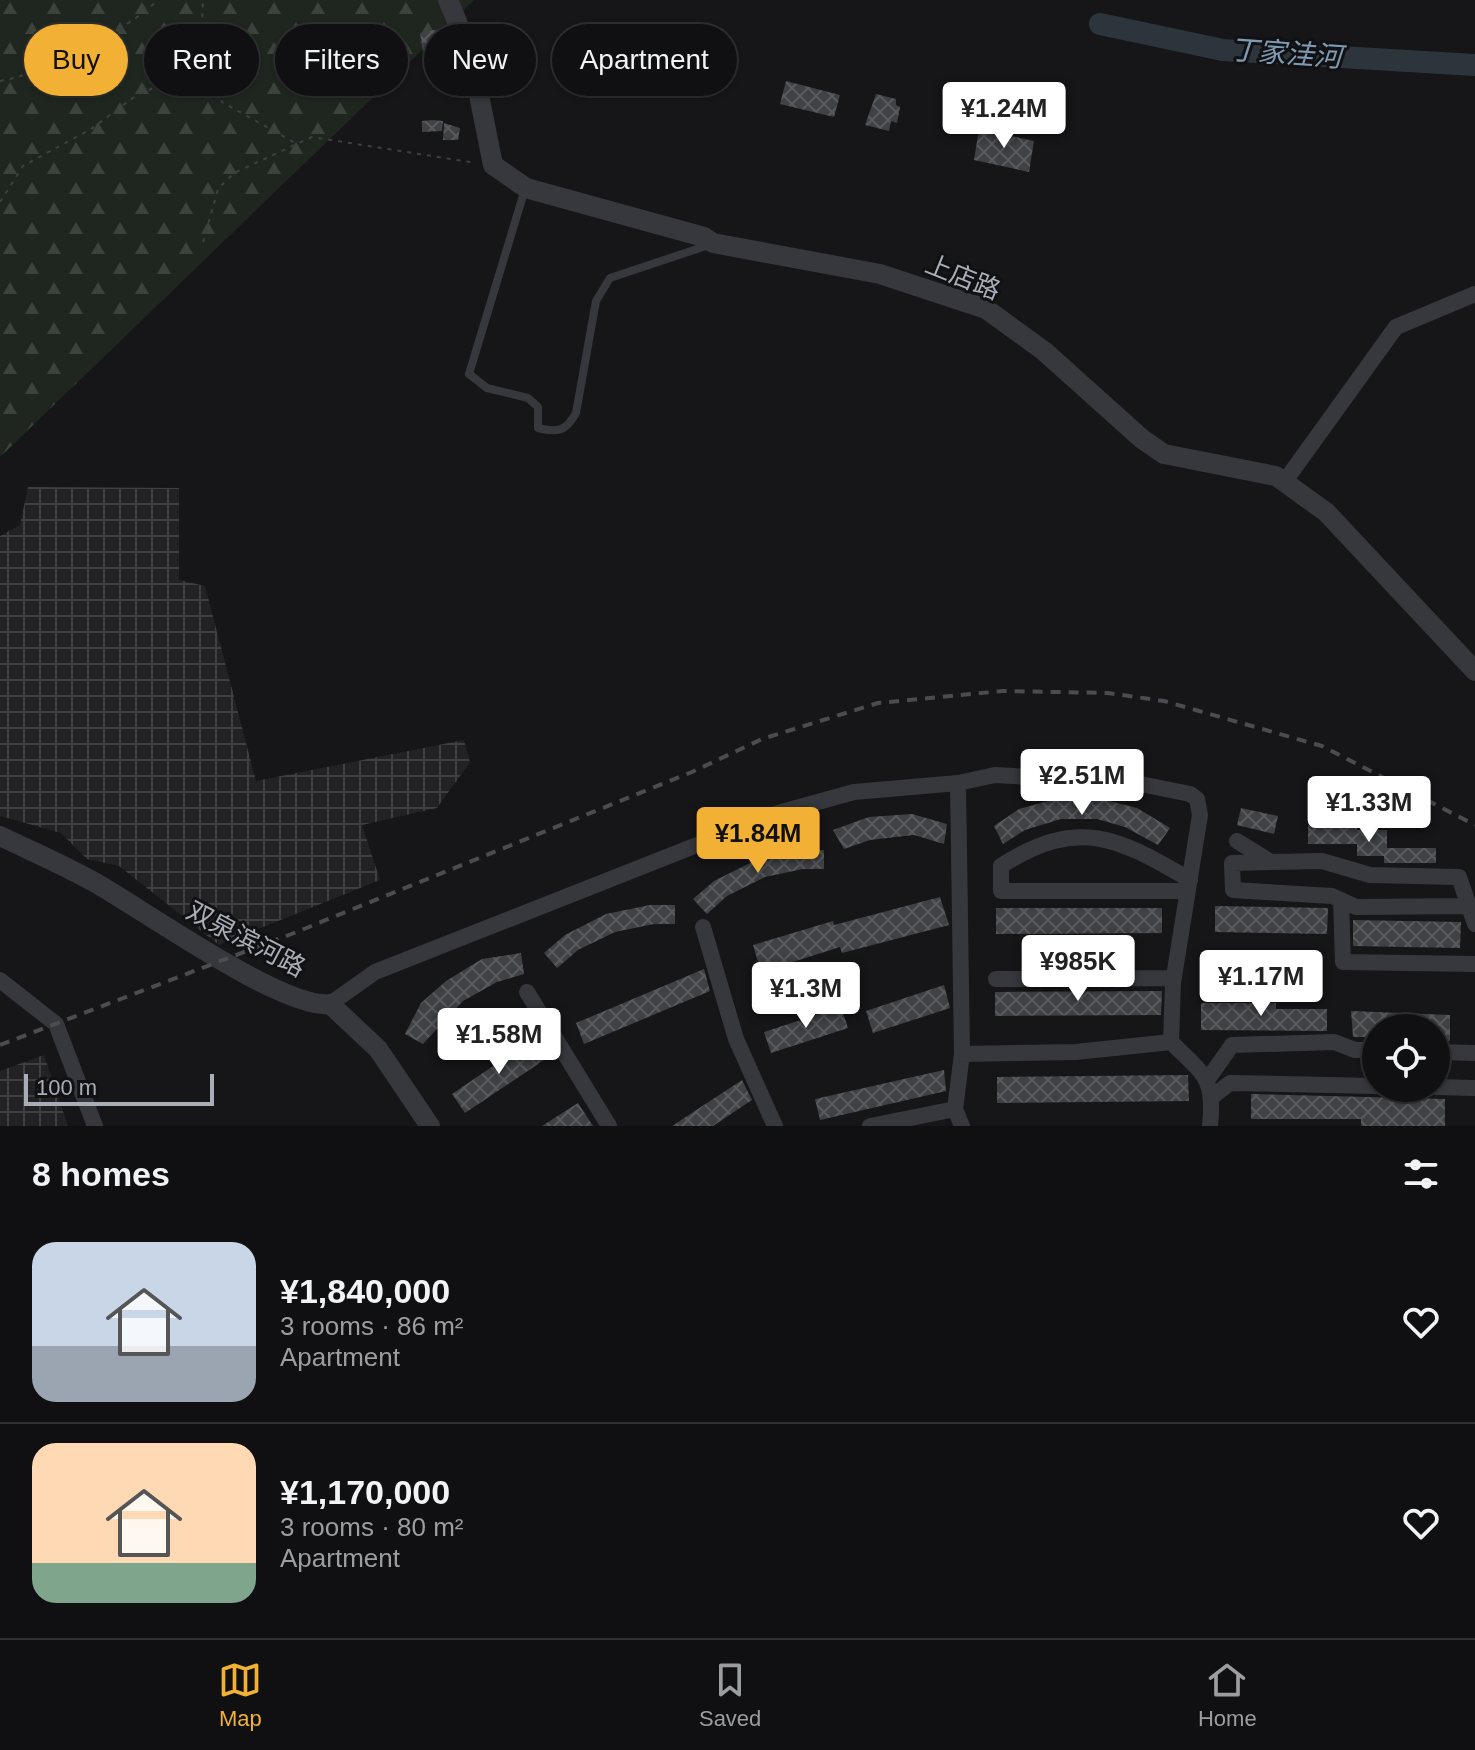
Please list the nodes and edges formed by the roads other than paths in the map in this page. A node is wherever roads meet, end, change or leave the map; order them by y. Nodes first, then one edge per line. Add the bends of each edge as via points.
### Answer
1 (448, 0) edge
2 (526, 188) junction
3 (713, 243) junction
4 (1475, 294) edge
5 (1285, 481) junction
6 (1475, 671) edge
7 (958, 783) junction
8 (0, 836) edge
9 (1237, 841) dead end
10 (1271, 862) junction
11 (1189, 886) junction
12 (1341, 900) junction
13 (1469, 906) junction
14 (1475, 924) edge
15 (703, 927) dead end
16 (1475, 964) edge
17 (1174, 978) junction
18 (996, 979) dead end
19 (0, 980) edge
20 (527, 992) dead end
21 (330, 1004) junction
22 (1171, 1042) junction
23 (1362, 1050) edge
24 (1450, 1052) edge
25 (1475, 1053) edge
26 (962, 1054) junction
27 (1208, 1079) junction
28 (1362, 1086) edge
29 (1450, 1087) edge
30 (1475, 1088) edge
31 (1212, 1097) junction
32 (955, 1109) junction
33 (95, 1126) edge
34 (430, 1126) edge
35 (609, 1126) edge
36 (775, 1126) edge
37 (870, 1126) edge
38 (962, 1126) edge
39 (1210, 1126) edge

1 - 2 street, 上店路 via 471,55 493,165
2 - 3 street, 上店路
2 - 3 lane via 469,374 487,388 528,398 538,407 538,428 568,428 576,413 603,285 610,278
3 - 5 street, 上店路 via 880,274 986,309 1044,351 1164,454
4 - 5 street via 1396,327
5 - 6 street, 上店路 via 1326,512
7 - 11 street via 995,775 1136,783 1190,794 1197,799 1200,815
7 - 21 street via 854,792 778,813 375,972
7 - 26 street
8 - 21 street, 双泉滨河路 via 92,881 251,978 318,1006
9 - 10 street
10 - 12 street via 1232,863 1233,890
10 - 13 street via 1322,861 1370,875 1459,877
11 - 11 street via 1129,844 1083,837 1025,850 1001,866 1001,891
11 - 17 street
12 - 13 street via 1356,907
12 - 16 street via 1343,962
13 - 14 street
15 - 36 street via 736,1039
17 - 18 street
17 - 22 street
19 - 33 street via 56,1024
20 - 35 street
21 - 34 street via 378,1049
22 - 26 street via 1076,1052
22 - 27 street
23 - 27 street via 1334,1042 1232,1045
24 - 25 street
26 - 32 street
27 - 31 street
28 - 31 street via 1230,1083
29 - 30 street
31 - 39 street
32 - 37 street
32 - 38 street

